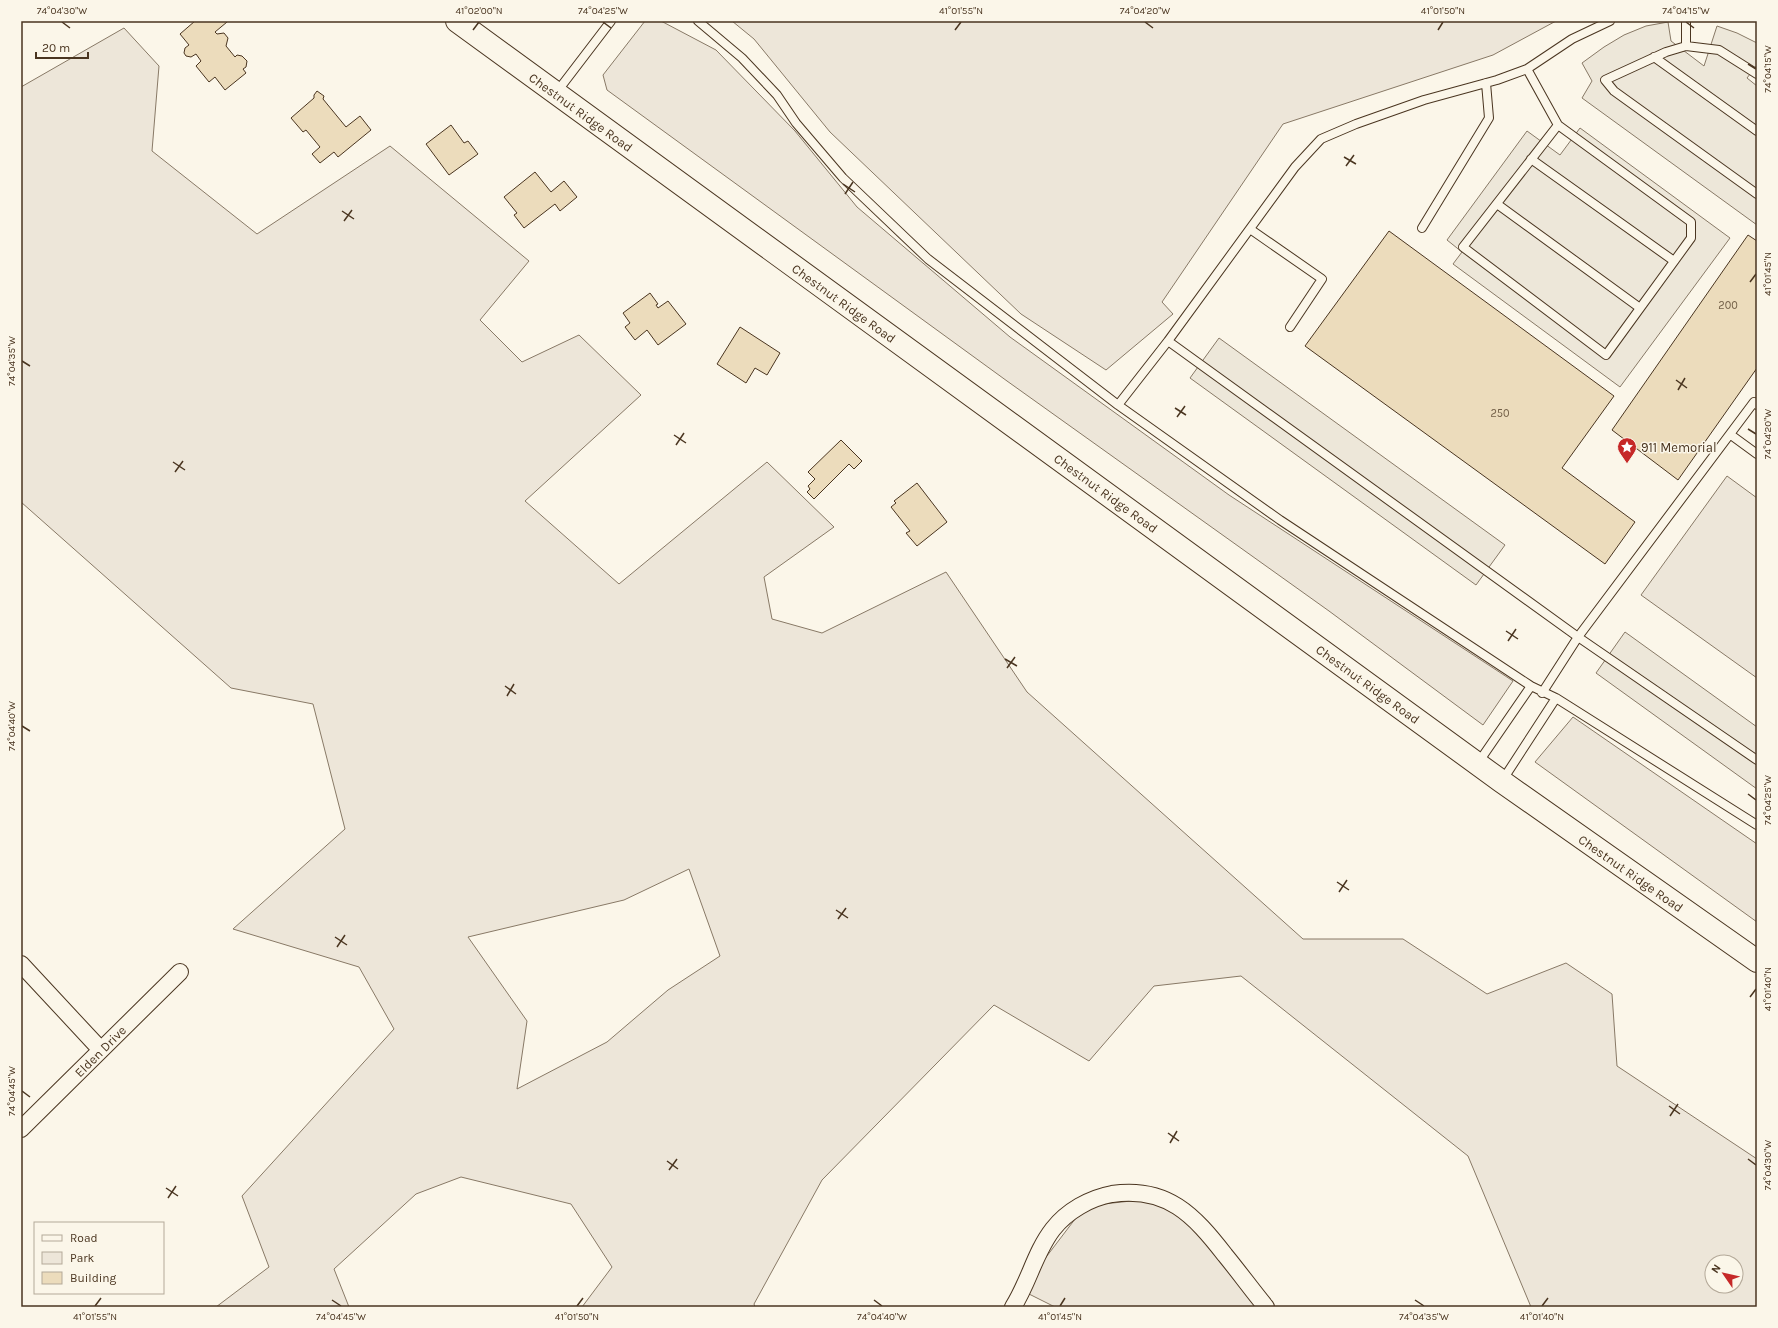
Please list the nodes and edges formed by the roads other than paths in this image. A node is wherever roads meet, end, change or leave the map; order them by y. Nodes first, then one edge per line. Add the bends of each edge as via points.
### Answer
1 (457, 21) edge
2 (611, 21) edge
3 (698, 21) edge
4 (1610, 21) edge
5 (1686, 21) edge
6 (1686, 46) junction
7 (1654, 57) junction
8 (1527, 69) junction
9 (1757, 74) edge
10 (1486, 84) junction
11 (555, 94) junction
12 (1558, 125) junction
13 (1757, 131) edge
14 (1531, 159) junction
15 (1757, 194) edge
16 (1497, 204) junction
17 (1250, 228) junction
18 (1422, 228) dead end
19 (1674, 261) junction
20 (1640, 308) junction
21 (1290, 327) dead end
22 (1168, 341) junction
23 (1118, 405) junction
24 (1757, 405) edge
25 (1731, 435) junction
26 (1757, 454) edge
27 (1578, 637) junction
28 (1530, 686) junction
29 (1542, 693) junction
30 (1556, 698) junction
31 (1757, 760) edge
32 (1478, 764) junction
33 (1501, 781) junction
34 (1757, 825) edge
35 (1757, 961) edge
36 (21, 964) edge
37 (180, 972) dead end
38 (101, 1050) junction
39 (21, 1129) edge
40 (1013, 1307) edge
41 (1266, 1307) edge

1 - 11 street, Chestnut Ridge Road
2 - 11 lane
3 - 23 lane via 742,58 777,95 796,123 843,178 928,259
4 - 8 lane via 1572,39
5 - 6 lane
6 - 7 lane
6 - 9 lane via 1719,50
7 - 13 lane
7 - 15 lane via 1605,80 1614,91
8 - 10 lane
8 - 12 lane
10 - 17 lane via 1424,100 1356,124 1321,140 1295,167
10 - 18 lane via 1489,118
11 - 32 street, Chestnut Ridge Road
12 - 14 lane
12 - 19 lane via 1691,222 1691,238
14 - 16 lane
14 - 19 lane
16 - 20 lane
16 - 20 lane via 1463,247 1606,355
17 - 21 lane via 1322,279
17 - 22 lane
19 - 20 lane
22 - 23 lane
22 - 27 lane
23 - 28 lane via 1280,520
24 - 25 lane via 1754,402
25 - 26 lane
25 - 27 lane
27 - 29 lane
27 - 31 lane
28 - 29 lane
28 - 32 lane
29 - 30 lane
30 - 33 lane
30 - 34 lane
32 - 33 street, Chestnut Ridge Road
33 - 35 street, Chestnut Ridge Road
36 - 38 street
37 - 38 street, Elden Drive
38 - 39 street, Elden Drive
40 - 41 street via 1030,1277 1043,1244 1054,1228 1086,1203 1123,1193 1145,1194 1185,1210 1202,1226

